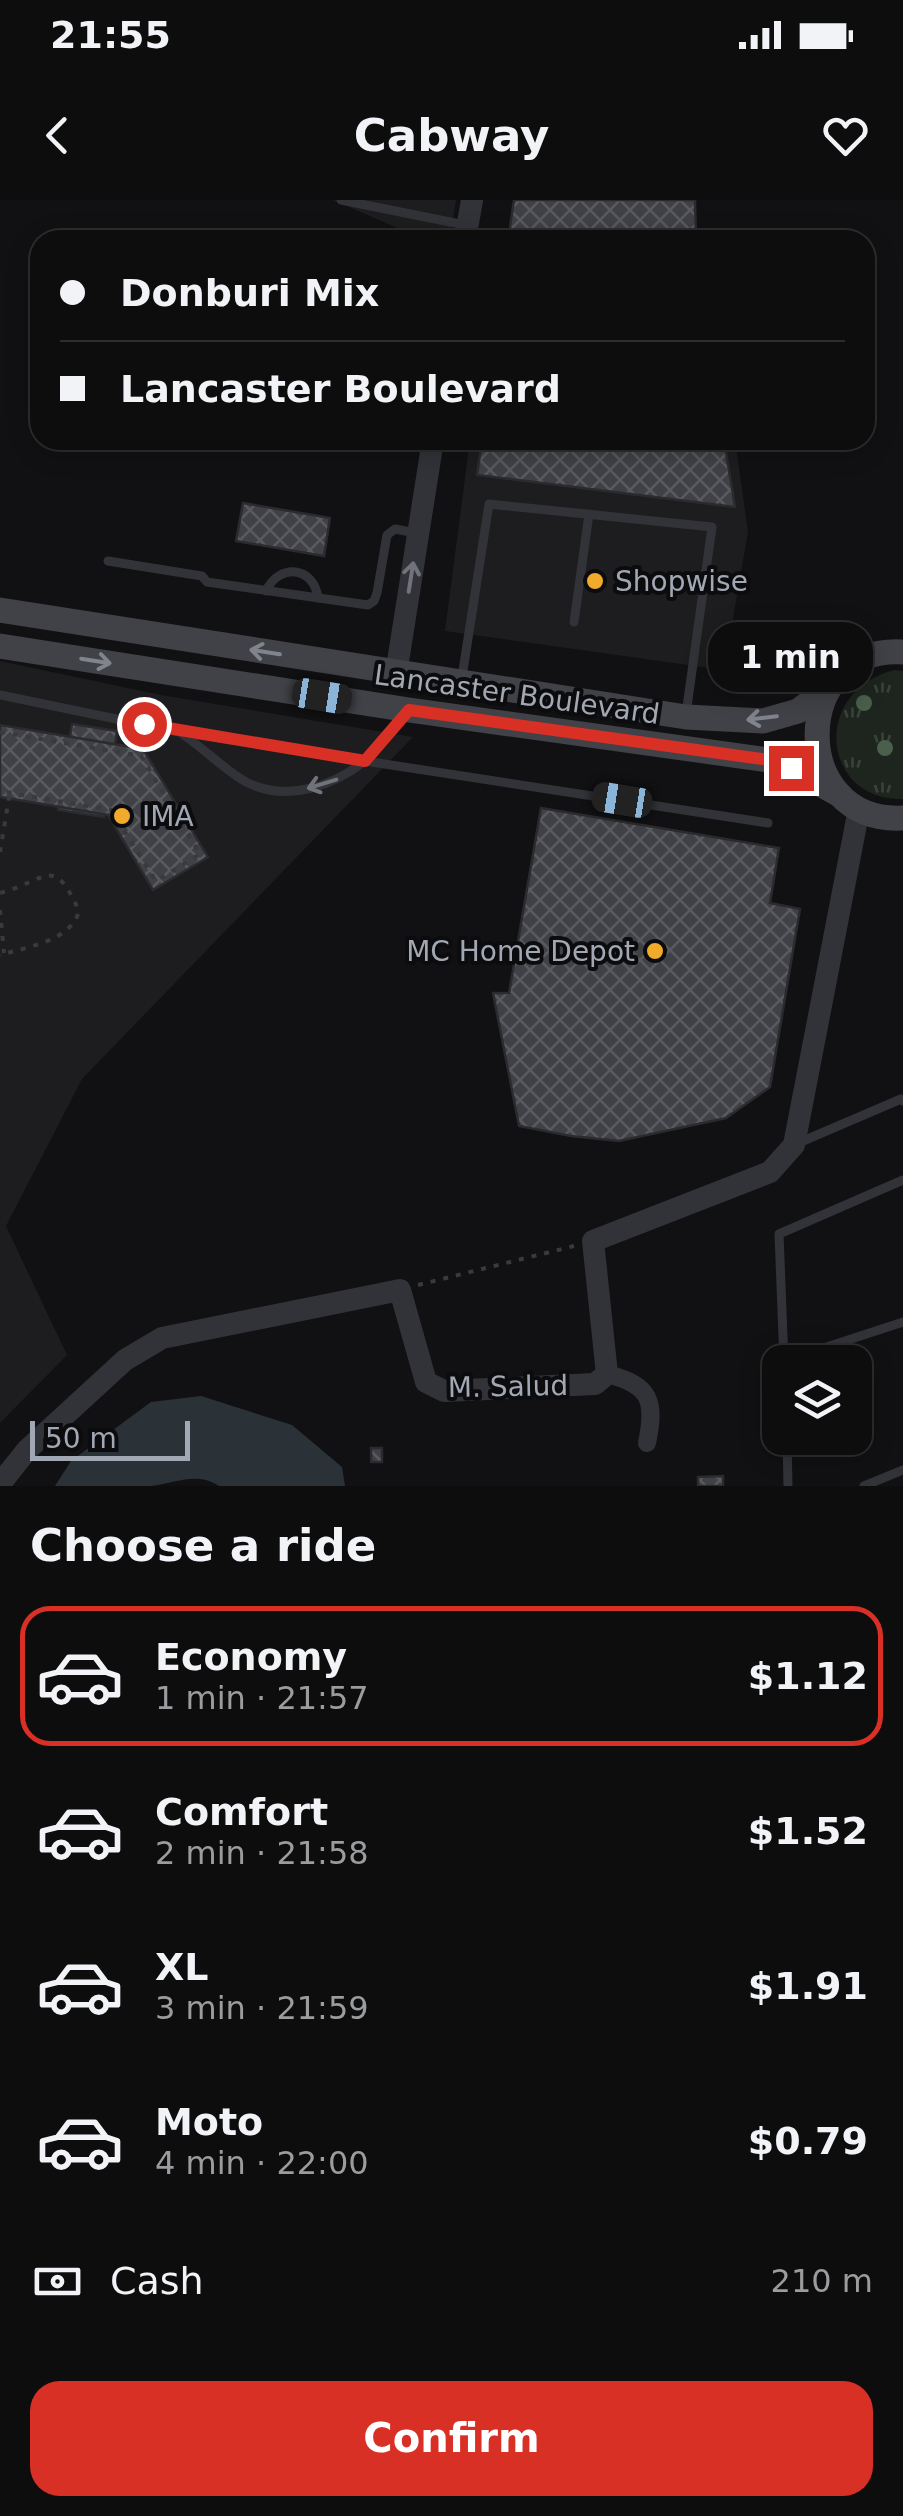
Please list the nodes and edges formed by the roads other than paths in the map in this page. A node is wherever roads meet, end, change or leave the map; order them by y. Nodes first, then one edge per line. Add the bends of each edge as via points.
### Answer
1 (341, 200) edge
2 (472, 200) edge
3 (455, 230) edge
4 (467, 230) edge
5 (431, 450) edge
6 (589, 514) junction
7 (418, 533) junction
8 (108, 561) dead end
9 (266, 591) junction
10 (318, 598) junction
11 (0, 610) edge
12 (574, 622) dead end
13 (0, 646) edge
14 (903, 652) edge
15 (396, 674) junction
16 (461, 684) junction
17 (830, 687) junction
18 (0, 695) edge
19 (409, 710) junction
20 (686, 717) junction
21 (179, 732) junction
22 (365, 761) junction
23 (850, 802) junction
24 (903, 818) edge
25 (768, 823) dead end
26 (903, 1101) edge
27 (794, 1145) junction
28 (903, 1180) edge
29 (903, 1322) edge
30 (783, 1345) edge
31 (835, 1345) edge
32 (607, 1374) junction
33 (647, 1443) dead end
34 (787, 1455) edge
35 (903, 1470) edge
36 (0, 1484) edge
37 (788, 1486) edge
38 (864, 1486) edge

1 - 3 lane
2 - 4 street
5 - 7 street
6 - 12 lane
6 - 16 lane via 488,504
6 - 20 lane via 712,527
7 - 10 lane via 395,529 387,535 374,602
15 -> 7 street
8 - 9 lane
9 - 10 lane
9 - 10 lane via 283,572 300,572
15 -> 11 main road, Lancaster Boulevard
13 -> 19 main road, Lancaster Boulevard
14 - 17 main road, Lancaster Boulevard via 868,657
15 - 16 main road, Lancaster Boulevard
16 - 20 main road, Lancaster Boulevard
17 -> 20 main road, Lancaster Boulevard via 798,710 763,721
17 - 23 main road via 815,731 822,766
18 - 21 lane
19 - 22 lane
19 - 23 main road, Lancaster Boulevard via 769,760
21 - 22 lane
22 -> 21 lane via 329,782 273,791 249,783
22 - 25 lane
23 - 24 main road, Lancaster Boulevard via 878,816
23 - 27 street
26 - 27 lane
27 - 32 street, M. Salud via 770,1172 593,1241
28 - 30 lane via 779,1234
29 - 31 lane
32 - 33 street via 635,1382 648,1396
32 - 36 street, M. Salud via 595,1384 444,1392 426,1382 400,1290 162,1338 111,1373
34 - 37 lane
35 - 38 lane

